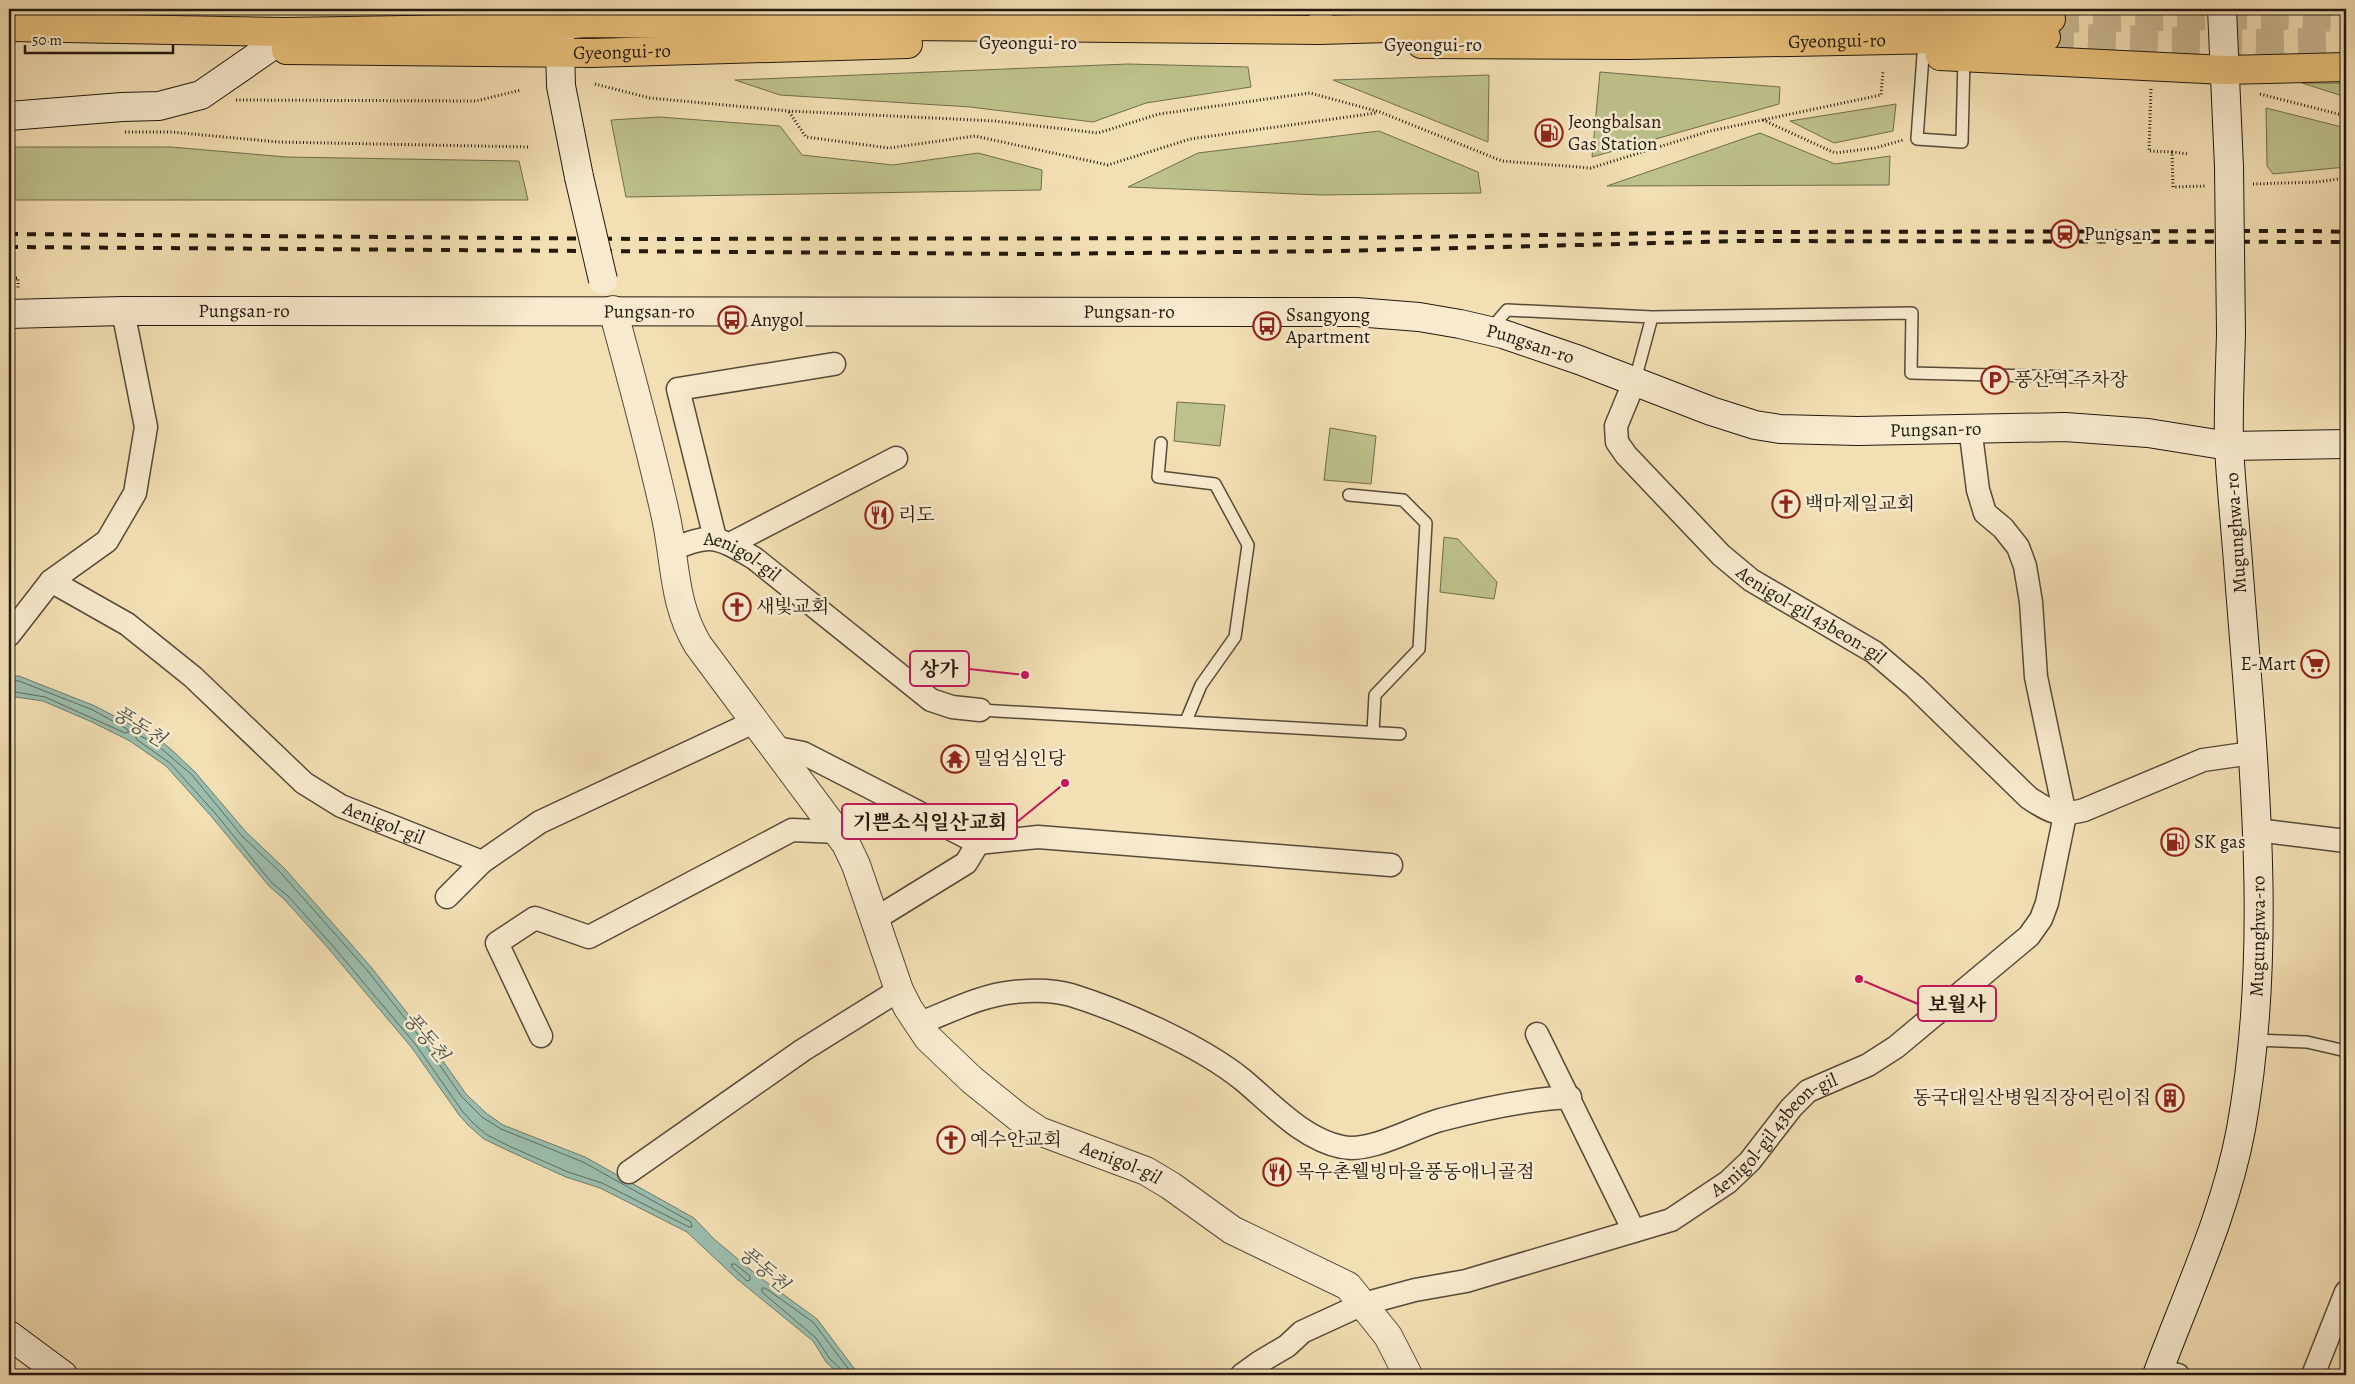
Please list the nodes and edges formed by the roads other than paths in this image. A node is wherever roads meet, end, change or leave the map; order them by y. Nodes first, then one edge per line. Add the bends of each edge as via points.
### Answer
1 (1663, 9) edge
2 (2222, 9) edge
3 (560, 17) edge
4 (1320, 20) edge
5 (9, 27) edge
6 (2049, 28) tunnel mouth
7 (1628, 33) junction
8 (9, 44) edge
9 (266, 50) junction
10 (561, 53) junction
11 (1923, 55) junction
12 (1964, 58) junction
13 (2346, 67) edge
14 (2225, 70) junction
15 (9, 116) edge
16 (123, 310) junction
17 (613, 310) junction
18 (9, 314) edge
19 (1652, 317) junction
20 (1489, 331) junction
21 (834, 364) dead end
22 (2078, 377) dead end
23 (1634, 380) junction
24 (1970, 427) junction
25 (1161, 443) dead end
26 (2346, 444) edge
27 (2229, 446) junction
28 (896, 458) dead end
29 (1349, 495) dead end
30 (722, 541) junction
31 (670, 550) junction
32 (52, 581) junction
33 (9, 635) edge
34 (980, 710) joint
35 (756, 721) junction
36 (1186, 721) junction
37 (1374, 732) junction
38 (1400, 734) dead end
39 (776, 748) junction
40 (2252, 753) junction
41 (2065, 815) junction
42 (2257, 830) junction
43 (839, 832) junction
44 (2346, 841) edge
45 (978, 843) junction
46 (482, 862) junction
47 (1391, 865) dead end
48 (446, 897) dead end
49 (876, 919) junction
50 (899, 990) junction
51 (918, 1024) junction
52 (1537, 1034) dead end
53 (541, 1036) dead end
54 (2253, 1040) junction
55 (2346, 1051) edge
56 (1570, 1097) junction
57 (629, 1172) dead end
58 (1634, 1231) junction
59 (2346, 1292) edge
60 (1363, 1304) junction
61 (9, 1335) edge
62 (2165, 1374) edge
63 (63, 1375) edge
64 (1242, 1375) edge
65 (1408, 1375) edge
66 (2313, 1375) edge

1 - 7 main road
2 - 14 main road
3 - 4 main road, Gyeongui-ro
3 - 5 main road, Gyeongui-ro via 520,28 284,32
3 - 10 main road, Aenigol-gil
4 - 7 main road, Gyeongui-ro
6 - 7 main road, Gyeongui-ro
7 - 10 main road, Gyeongui-ro via 944,43
7 - 11 main road via 1688,51
8 - 9 main road, Gyeongui-ro
9 - 10 main road, Gyeongui-ro
9 - 15 main road via 201,94 122,120
10 - 17 main road, Aenigol-gil, bridge via 561,86 579,177
11 - 12 main road
11 - 12 lane via 1917,139 1962,142
12 - 14 main road
13 - 14 main road
14 - 27 main road, Mugunghwa-ro, bridge via 2231,334
16 - 17 main road, Pungsan-ro
16 - 18 main road, Pungsan-ro
16 - 32 street via 146,427 135,493 107,541
17 - 20 main road, Pungsan-ro via 1356,312 1419,318
17 - 31 main road, Aenigol-gil via 665,511
19 - 20 lane via 1507,310
19 - 22 lane via 1912,313 1911,373
19 - 23 lane
20 - 23 main road, Pungsan-ro
21 - 30 street via 678,389
23 - 24 main road, Pungsan-ro via 1711,411 1780,429 1858,431
23 - 41 street, Aenigol-gil 43beon-gil via 1616,426 1618,442 1626,455 1722,555 1751,580 1874,652 1915,687 2029,798 2050,812
24 - 27 main road, Pungsan-ro via 2074,428 2148,433
24 - 41 street, Aenigol-gil 43beon-gil via 1978,490 1985,513 2018,547 2025,566 2036,678
25 - 36 lane via 1158,477 1215,484 1248,544 1235,637 1202,685
26 - 27 main road, Pungsan-ro
27 - 40 main road, Mugunghwa-ro
28 - 30 street
29 - 37 lane via 1403,500 1426,523 1419,649 1375,695
30 - 31 street, Aenigol-gil via 698,539
30 - 34 street, Aenigol-gil via 754,558 931,700 952,707
31 - 35 main road, Aenigol-gil via 686,622 698,644
32 - 33 street
32 - 46 street, Aenigol-gil via 127,624 192,678 304,783 341,806
34 - 36 lane
35 - 39 main road, Aenigol-gil
35 - 46 street via 540,822
36 - 37 lane
37 - 38 lane
39 - 43 main road, Aenigol-gil
39 - 45 street via 802,753
40 - 41 street via 2203,760
40 - 42 main road, Mugunghwa-ro
41 - 58 street, Aenigol-gil 43beon-gil via 2048,903 2030,936 1896,1046 1868,1065 1808,1090 1750,1161 1728,1182 1671,1220
42 - 44 street
42 - 54 main road, Mugunghwa-ro via 2257,972
43 - 49 main road, Aenigol-gil via 856,865
43 - 53 street via 792,830 590,937 534,918 497,943
45 - 47 street via 1038,837
45 - 49 street via 966,862
46 - 48 street
49 - 50 main road, Aenigol-gil
50 - 51 main road, Aenigol-gil
50 - 57 street via 802,1050
51 - 56 street via 977,1000 1014,992 1070,995 1132,1019 1216,1060 1298,1127 1344,1147 1369,1146 1440,1120 1530,1100
51 - 60 main road, Aenigol-gil via 928,1038 972,1080 1029,1125 1146,1171 1232,1230 1348,1286
52 - 56 street
54 - 55 lane via 2307,1042
54 - 62 main road, Mugunghwa-ro via 2240,1132 2225,1195
56 - 58 street
58 - 60 street, Aenigol-gil 43beon-gil via 1466,1281
59 - 66 street
60 - 64 street, Aenigol-gil 43beon-gil via 1302,1332 1287,1346
60 - 65 main road, Aenigol-gil via 1388,1336
61 - 63 main road

